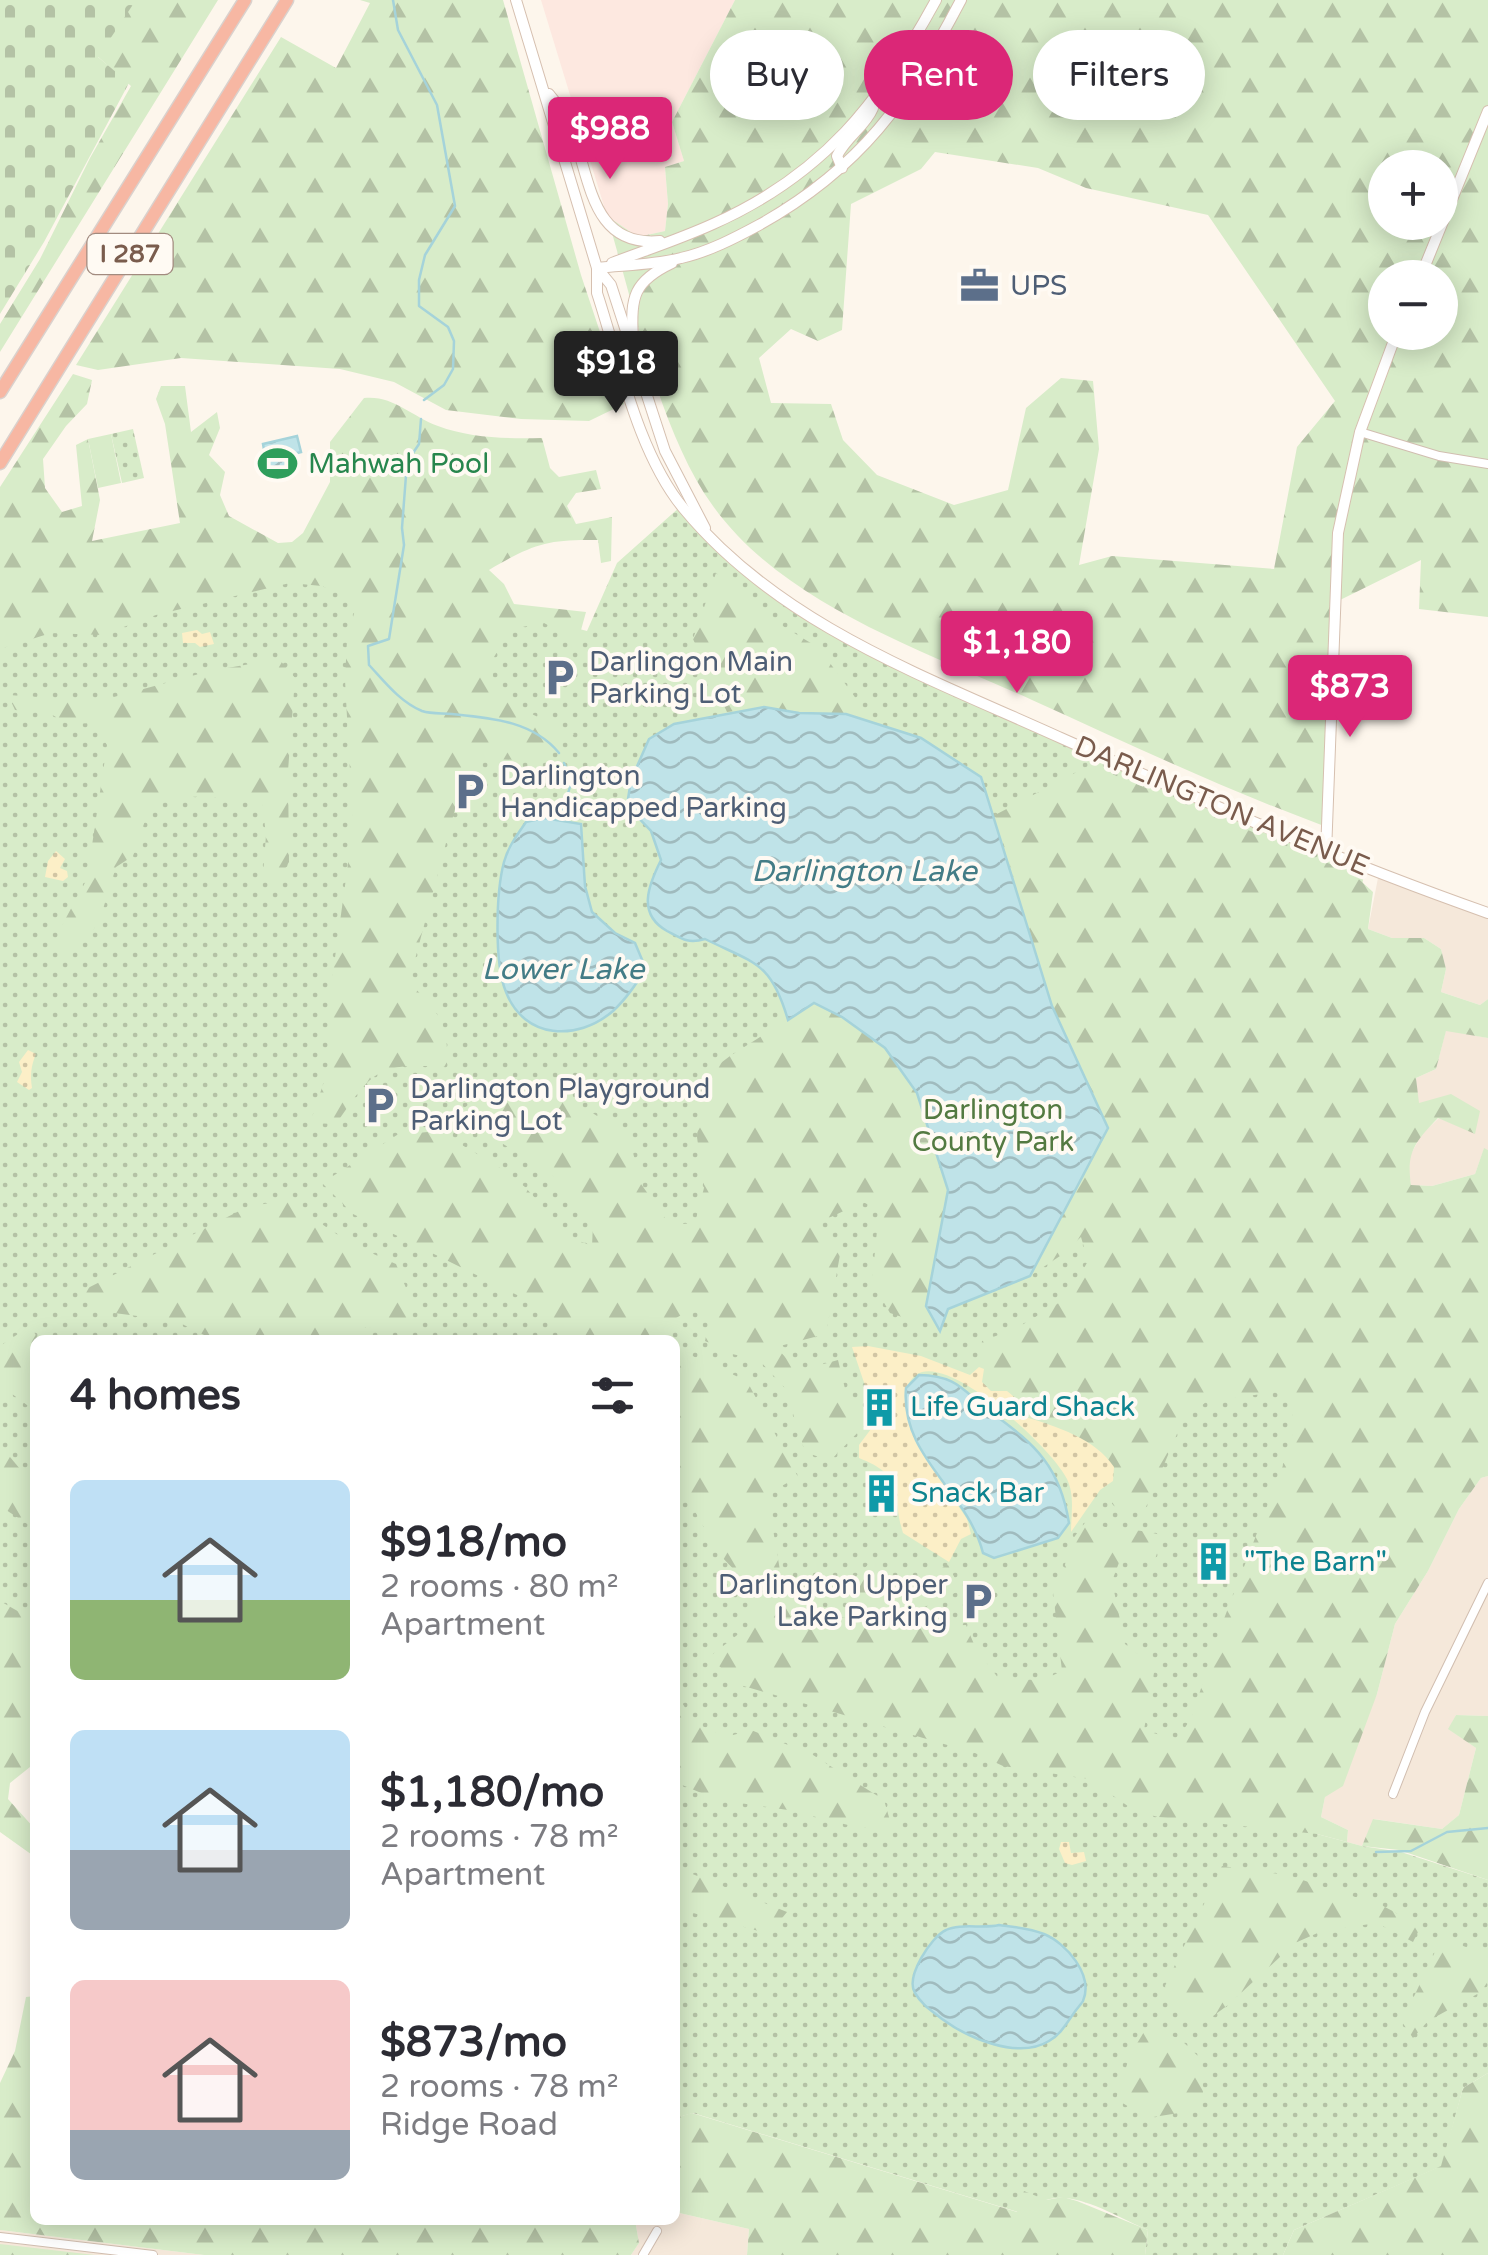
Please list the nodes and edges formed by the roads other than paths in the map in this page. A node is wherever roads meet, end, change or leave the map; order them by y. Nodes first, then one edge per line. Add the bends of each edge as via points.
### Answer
1 (245, 0) edge
2 (516, 0) edge
3 (936, 0) edge
4 (961, 0) edge
5 (286, 2) edge
6 (919, 30) edge
7 (542, 85) junction
8 (1488, 111) edge
9 (864, 112) edge
10 (866, 120) edge
11 (806, 168) junction
12 (842, 168) junction
13 (712, 225) junction
14 (679, 259) junction
15 (1427, 260) edge
16 (597, 268) junction
17 (1390, 350) edge
18 (634, 353) junction
19 (0, 392) edge
20 (1360, 432) junction
21 (0, 463) edge
22 (1488, 464) edge
23 (708, 534) junction
24 (1326, 853) junction
25 (1488, 912) edge
26 (1488, 1584) edge
27 (1393, 1794) dead end
28 (658, 2232) dead end
29 (0, 2237) edge
30 (153, 2255) edge
31 (642, 2255) edge

1 - 19 highway, I 287
2 - 7 main road, DARLINGTON AVENUE
3 - 6 main road
4 - 12 main road via 913,86
5 - 21 highway, I 287
7 - 13 main road via 566,118 606,222 620,236 660,241
7 - 16 main road, DARLINGTON AVENUE
8 - 15 main road
9 - 11 main road
10 - 12 main road via 837,156
11 - 12 main road
11 - 13 main road
12 - 14 main road via 792,207
13 - 16 main road
14 - 16 main road
14 - 18 main road via 646,278 633,298
16 - 18 main road, DARLINGTON AVENUE via 611,286
16 - 23 main road, DARLINGTON AVENUE via 597,293 647,444 677,500
17 - 20 main road
18 - 23 main road, DARLINGTON AVENUE via 665,452
20 - 22 street
20 - 24 main road via 1338,533
23 - 24 main road, DARLINGTON AVENUE via 754,579 822,626
24 - 25 main road, DARLINGTON AVENUE
26 - 27 street
28 - 31 street
29 - 30 street

